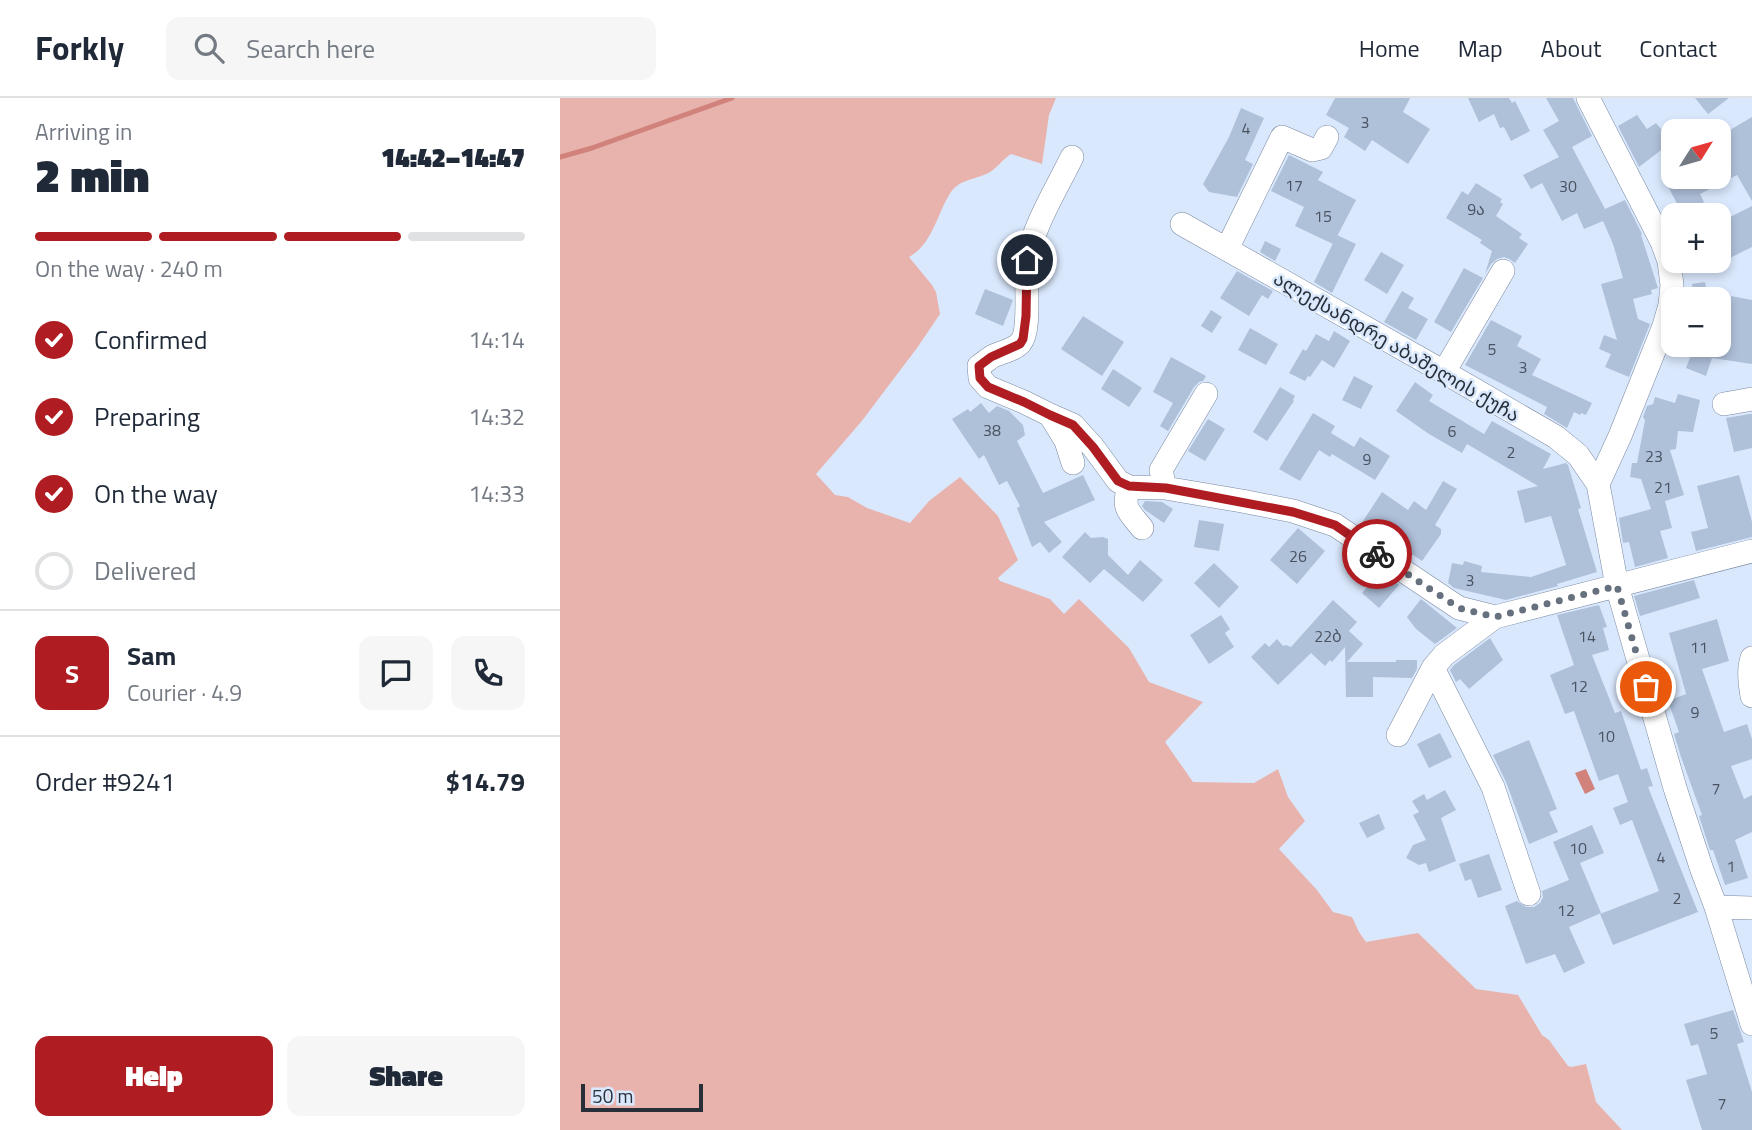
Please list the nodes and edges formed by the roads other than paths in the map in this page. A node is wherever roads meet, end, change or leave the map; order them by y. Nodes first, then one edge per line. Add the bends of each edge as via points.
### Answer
1 (1588, 98) edge
2 (1327, 137) dead end
3 (1072, 158) dead end
4 (1182, 224) dead end
5 (1227, 249) junction
6 (1503, 271) dead end
7 (1444, 372) junction
8 (1206, 394) dead end
9 (1752, 399) edge
10 (1724, 404) dead end
11 (1050, 415) junction
12 (1073, 463) dead end
13 (1598, 484) junction
14 (1129, 486) junction
15 (1166, 488) junction
16 (1142, 528) dead end
17 (1752, 551) edge
18 (1617, 586) junction
19 (1495, 617) junction
20 (1752, 657) edge
21 (1433, 668) junction
22 (1752, 696) edge
23 (1398, 734) dead end
24 (1529, 894) dead end
25 (1716, 908) junction
26 (1752, 908) edge
27 (1752, 1024) edge

1 - 13 street via 1661,242 1672,285 1664,326
2 - 5 street via 1321,148 1311,150 1282,137
3 - 11 street via 1043,215 1027,260 1023,339 979,366 980,378 988,387
4 - 5 street, ალექსანდრე აბაშელის ქუჩა
5 - 7 street, ალექსანდრე აბაშელის ქუჩა
6 - 7 street
7 - 13 street, ალექსანდრე აბაშელის ქუჩა via 1556,437 1578,455
8 - 15 street via 1161,470
9 - 10 street
11 - 12 street
11 - 14 street via 1073,425 1118,481
13 - 18 street
14 - 15 street
14 - 16 street via 1124,501
15 - 19 street via 1293,512 1335,525 1459,608
17 - 18 street
18 - 19 street
18 - 25 street via 1675,788
19 - 21 street
20 - 22 street
21 - 23 street
21 - 24 street via 1493,787
25 - 26 street
25 - 27 street

